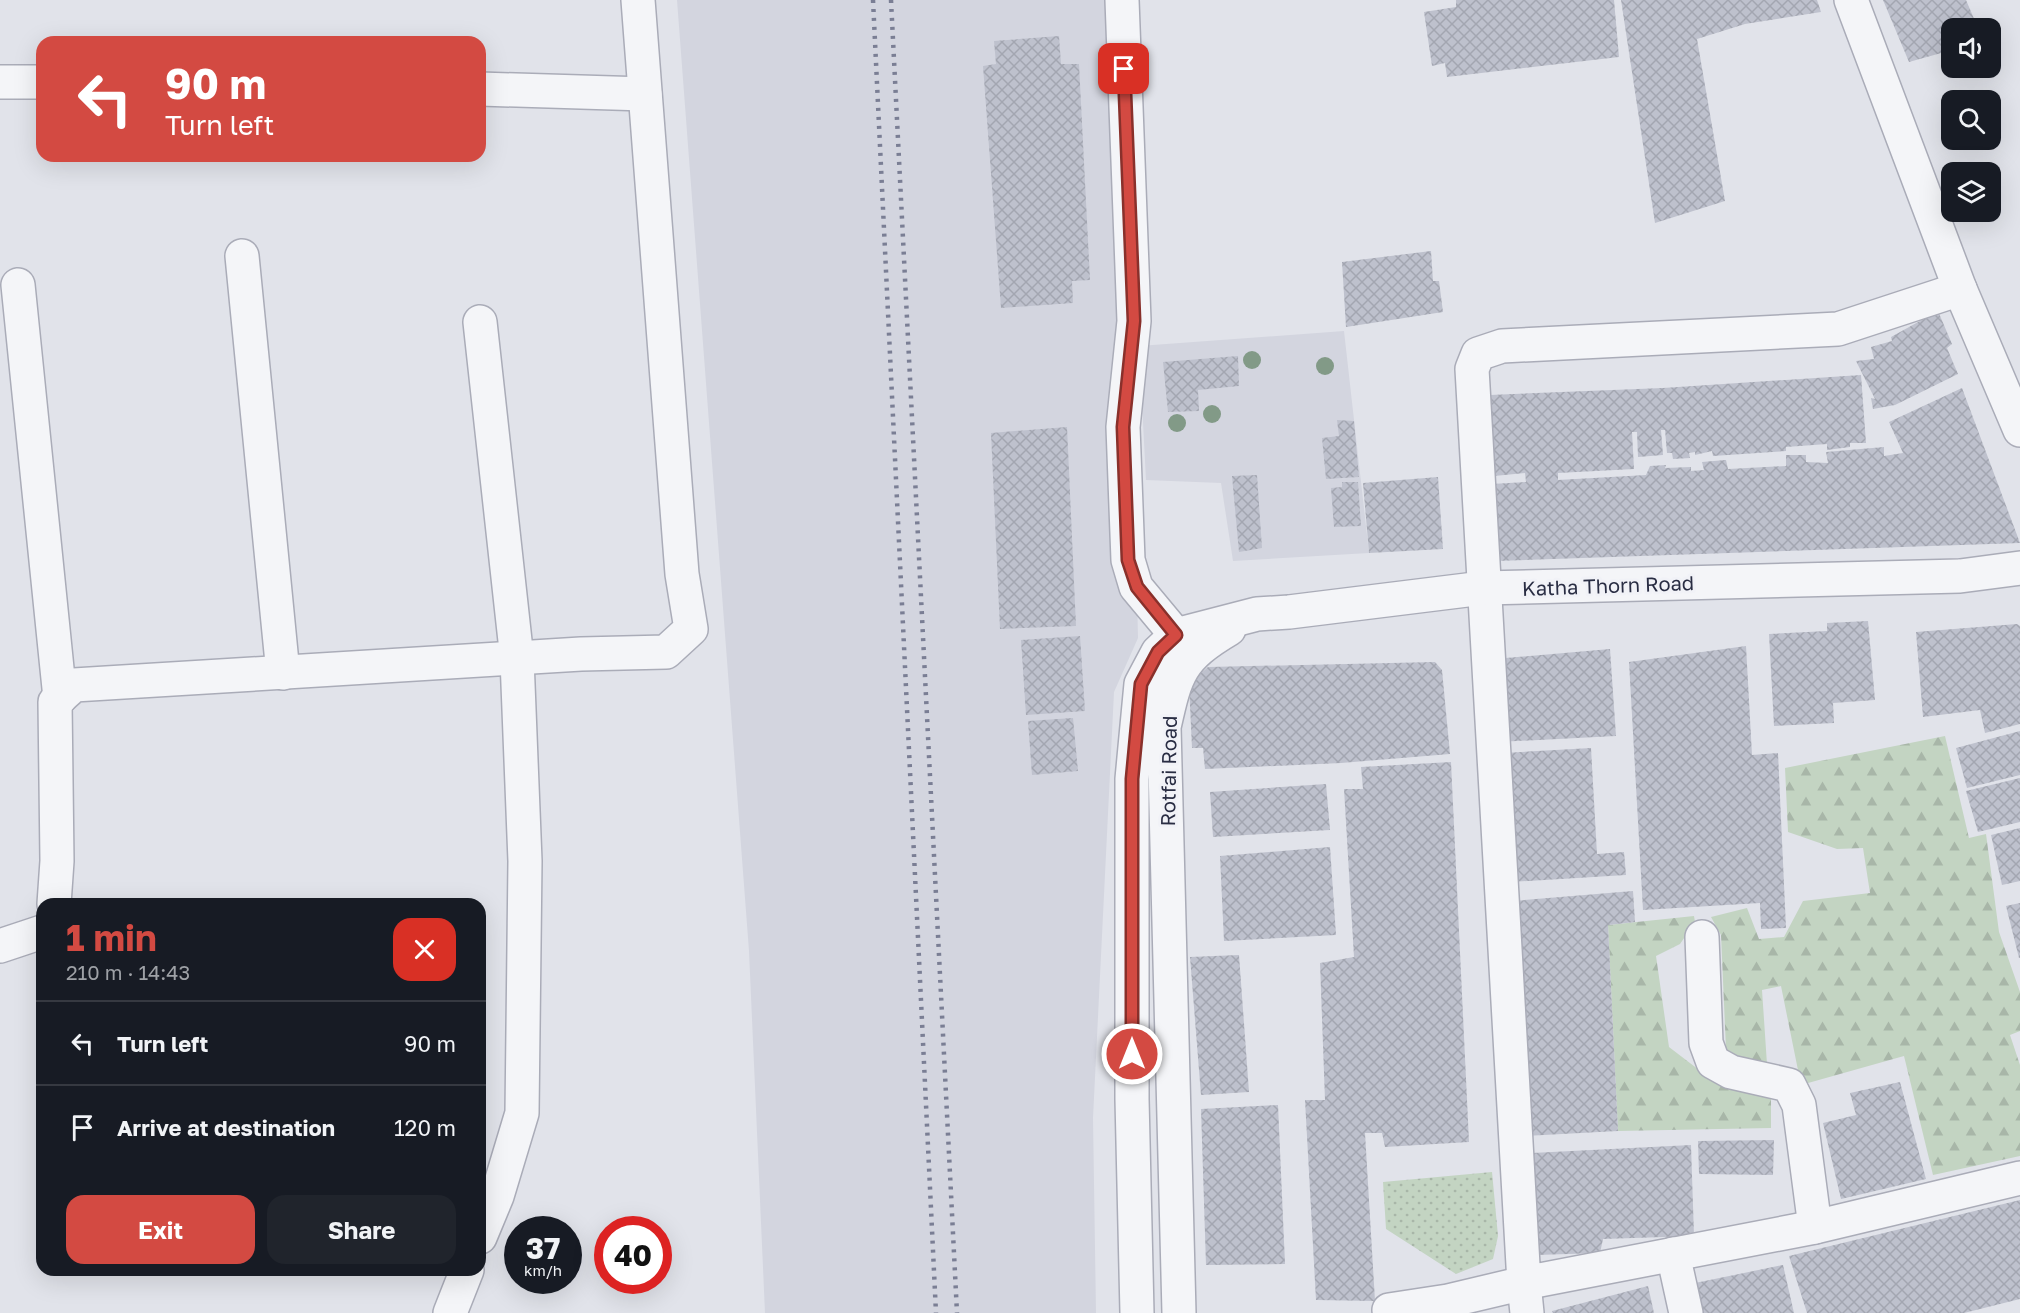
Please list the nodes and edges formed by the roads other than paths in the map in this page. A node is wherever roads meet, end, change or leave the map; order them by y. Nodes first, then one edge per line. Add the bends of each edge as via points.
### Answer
1 (638, 0) edge
2 (1122, 0) edge
3 (1851, 0) edge
4 (0, 82) edge
5 (36, 82) edge
6 (486, 89) edge
7 (645, 94) junction
8 (242, 256) dead end
9 (18, 285) dead end
10 (1960, 289) junction
11 (480, 322) dead end
12 (11, 330) edge
13 (2020, 430) edge
14 (2020, 568) edge
15 (1960, 576) junction
16 (1483, 588) junction
17 (2020, 591) edge
18 (1257, 614) junction
19 (1176, 635) junction
20 (517, 659) junction
21 (283, 673) junction
22 (60, 698) junction
23 (54, 898) edge
24 (36, 934) edge
25 (1702, 937) dead end
26 (0, 946) edge
27 (2020, 1178) edge
28 (486, 1223) edge
29 (1815, 1227) junction
30 (1673, 1254) junction
31 (465, 1276) edge
32 (1525, 1298) edge
33 (1389, 1310) dead end
34 (450, 1313) edge
35 (1137, 1313) edge
36 (1179, 1313) edge
37 (1686, 1313) edge

1 - 7 street
2 - 19 street via 1134,321 1123,427 1128,560 1137,587
3 - 10 street
4 - 5 street
6 - 7 street
7 - 20 street via 682,574 691,629 666,652
8 - 21 street
9 - 12 street
10 - 13 street
10 - 16 street via 1838,329 1502,346 1478,354 1472,369
11 - 20 street
12 - 22 street
14 - 15 street, Katha Thorn Road
15 - 16 street, Katha Thorn Road
15 - 17 street, Katha Thorn Road
16 - 18 street, Katha Thorn Road
16 - 32 street
18 - 19 street
18 - 36 street, Rotfai Road via 1203,645 1185,663 1174,683 1164,727
19 - 35 street, Rotfai Road via 1158,652 1141,684 1132,779
20 - 21 street
20 - 28 street via 525,861 522,1113
21 - 22 street via 74,685
22 - 23 street via 55,702
24 - 26 street
25 - 29 street via 1706,1043 1713,1062 1731,1072 1789,1084 1799,1105
27 - 29 street
29 - 30 street
30 - 32 street
30 - 37 street
31 - 34 street
32 - 33 street via 1448,1301

